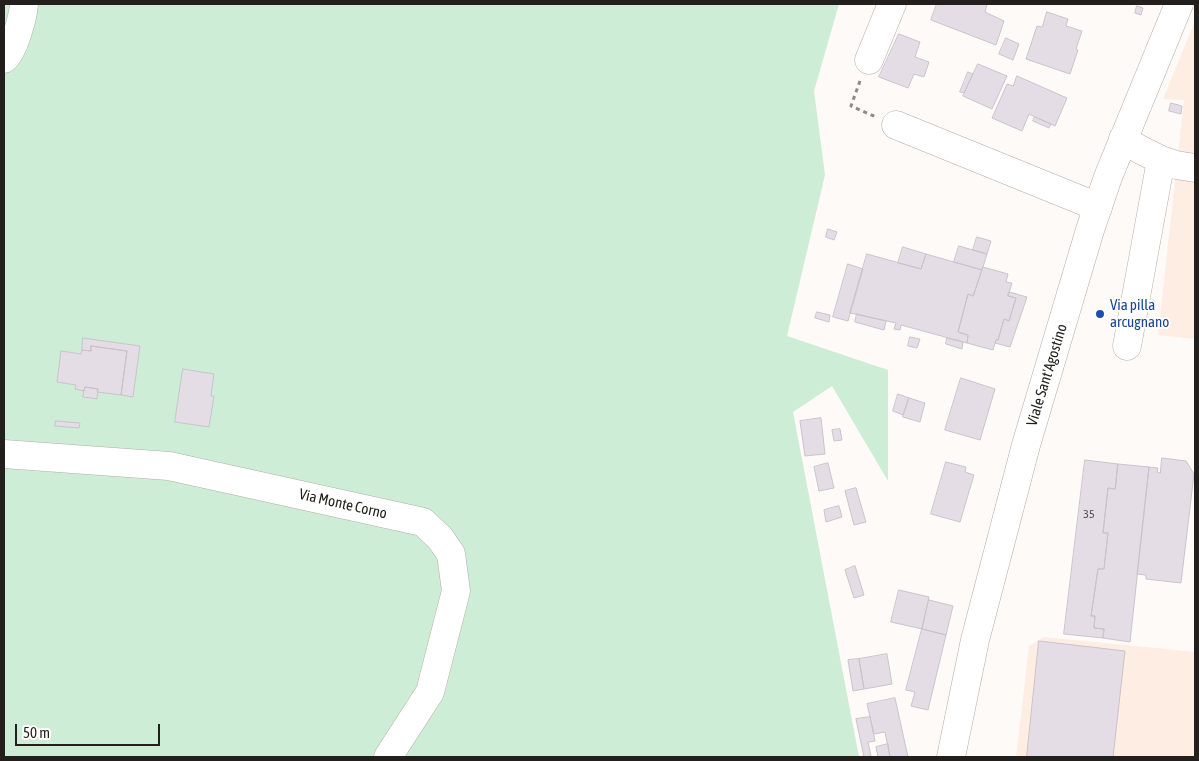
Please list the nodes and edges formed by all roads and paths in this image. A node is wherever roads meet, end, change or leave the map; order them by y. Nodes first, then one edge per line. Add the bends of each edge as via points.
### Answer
1 (24, 4) edge
2 (892, 4) edge
3 (1179, 4) edge
4 (4, 59) edge
5 (869, 60) joint
6 (896, 125) joint
7 (1123, 139) junction
8 (1160, 160) junction
9 (1195, 168) edge
10 (1098, 206) junction
11 (1127, 346) dead end
12 (4, 454) edge
13 (388, 757) edge
14 (951, 757) edge

1 - 4 street via 15,38
2 - 5 street
3 - 7 street, Viale Sant'Agostino
5 - 6 path via 851,106
6 - 10 street
7 - 8 street
7 - 10 street, Viale Sant'Agostino
8 - 9 street
8 - 11 street
10 - 14 street, Viale Sant'Agostino via 1026,445 975,640
12 - 13 street, Via Monte Corno via 169,466 423,522 451,554 456,591 430,692

